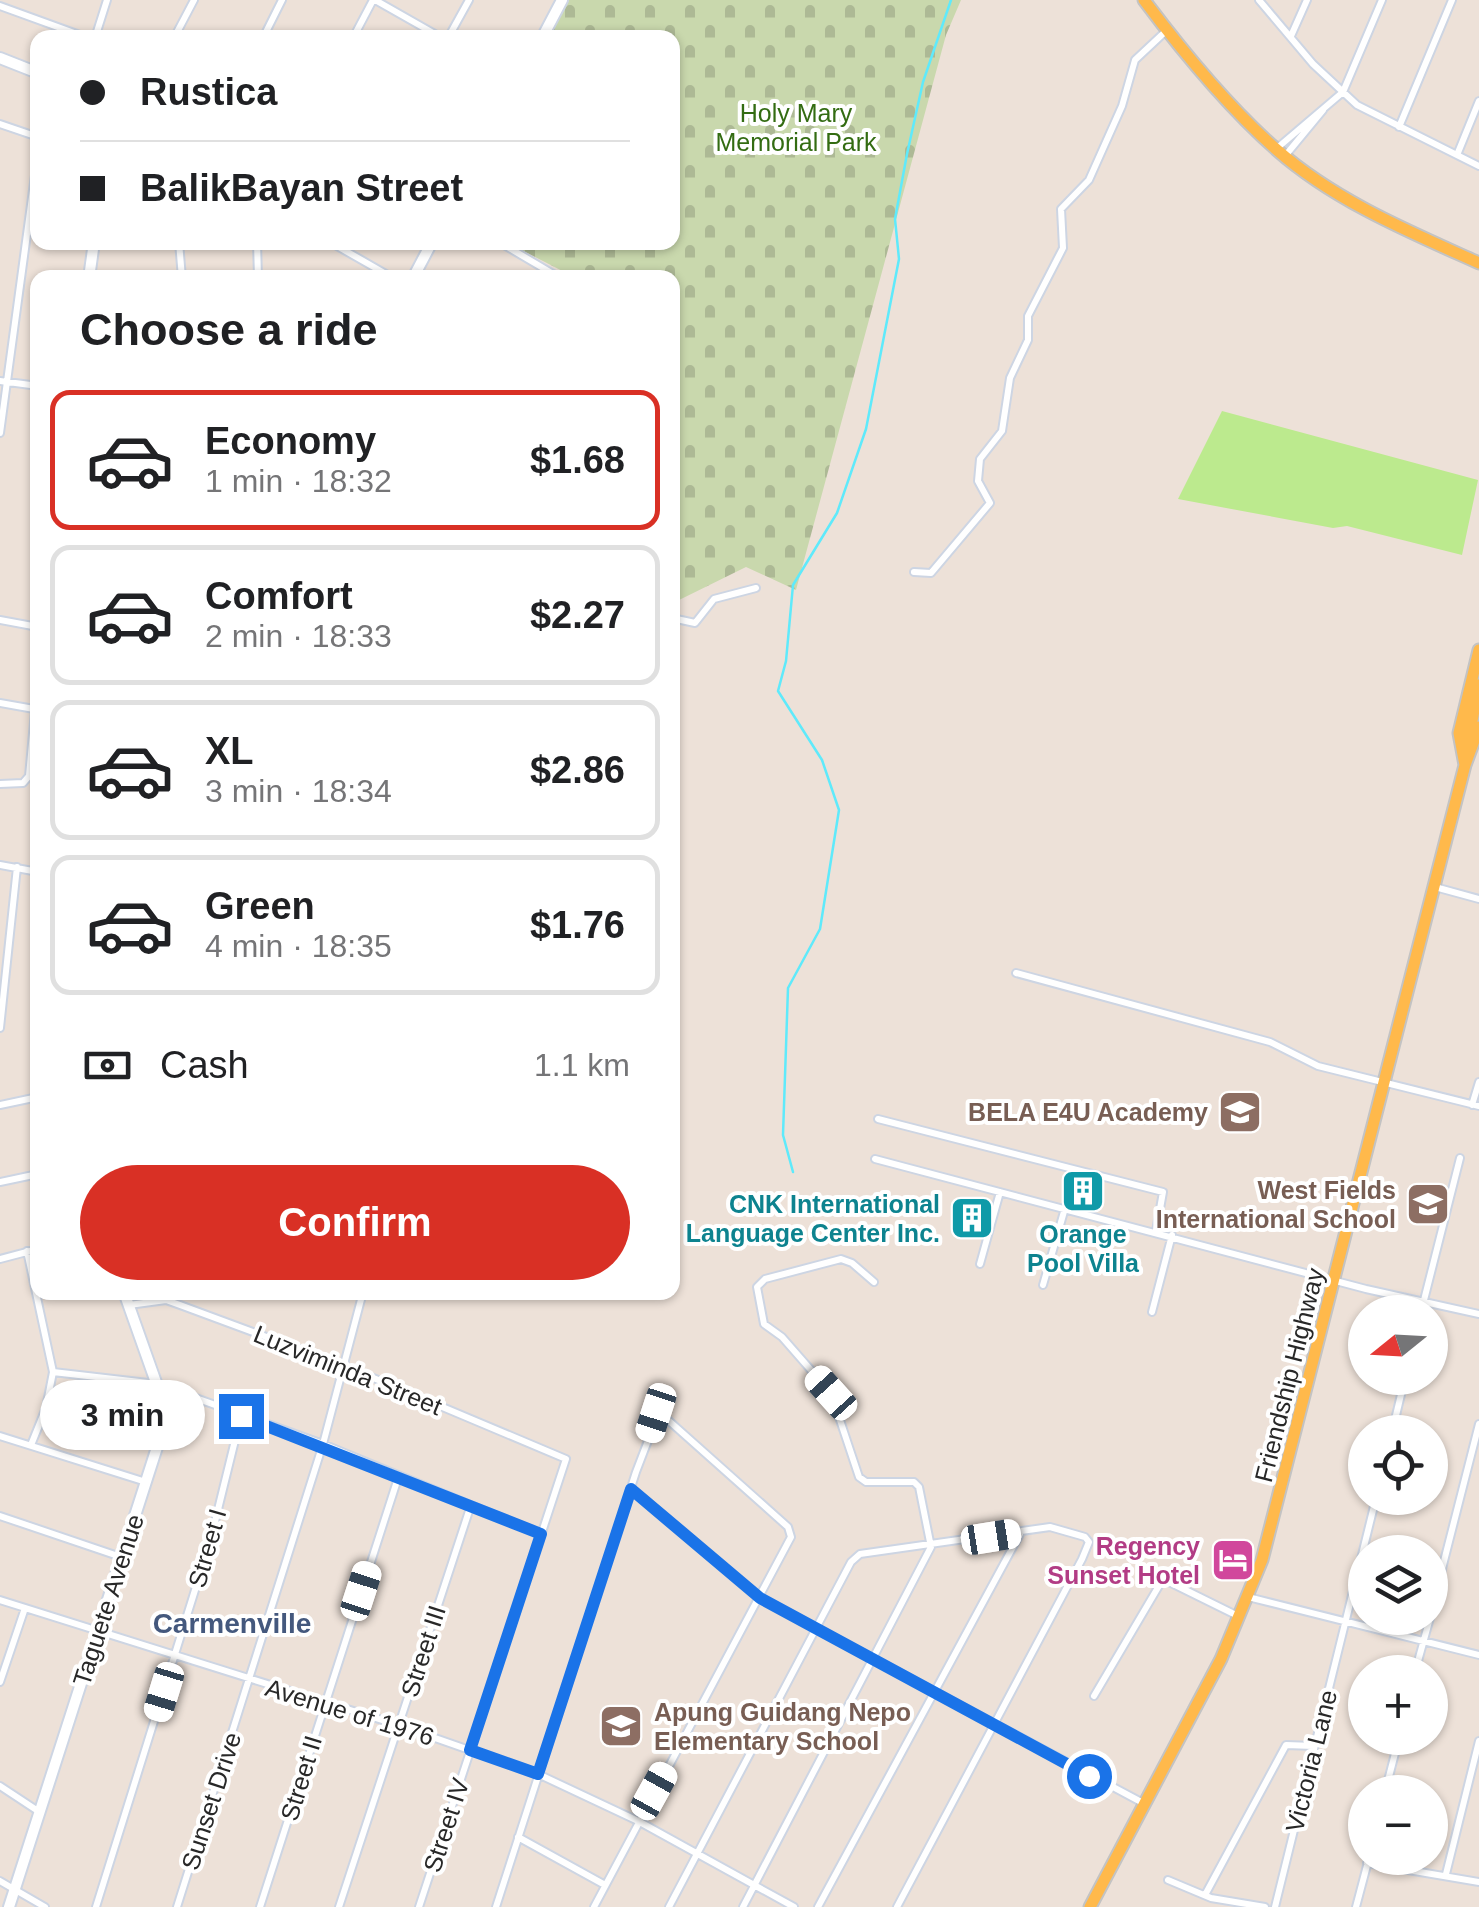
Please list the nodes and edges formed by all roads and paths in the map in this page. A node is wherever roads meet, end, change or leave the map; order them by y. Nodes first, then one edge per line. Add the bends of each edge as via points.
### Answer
1 (108, 0) edge
2 (194, 0) edge
3 (282, 0) edge
4 (374, 0) edge
5 (468, 0) edge
6 (562, 0) edge
7 (1144, 0) edge
8 (1259, 0) edge
9 (1307, 0) edge
10 (1382, 0) edge
11 (1452, 0) edge
12 (0, 6) edge
13 (69, 30) edge
14 (95, 30) edge
15 (178, 30) edge
16 (267, 30) edge
17 (357, 30) edge
18 (430, 30) edge
19 (450, 30) edge
20 (546, 30) edge
21 (1167, 30) junction
22 (1291, 36) junction
23 (0, 58) edge
24 (30, 70) edge
25 (1343, 92) junction
26 (1479, 101) edge
27 (1323, 109) junction
28 (0, 124) edge
29 (1398, 127) junction
30 (30, 133) edge
31 (1290, 134) junction
32 (1297, 142) junction
33 (1280, 152) junction
34 (1457, 155) junction
35 (1479, 166) edge
36 (30, 205) edge
37 (344, 250) edge
38 (513, 250) edge
39 (1479, 263) edge
40 (379, 270) edge
41 (547, 270) edge
42 (3, 382) edge
43 (30, 385) edge
44 (0, 432) edge
45 (914, 572) dead end
46 (756, 588) dead end
47 (0, 620) edge
48 (680, 620) edge
49 (30, 626) edge
50 (1479, 650) edge
51 (1479, 685) edge
52 (0, 703) edge
53 (30, 708) edge
54 (1476, 728) edge
55 (1479, 749) edge
56 (30, 763) edge
57 (1465, 765) junction
58 (0, 784) edge
59 (0, 865) edge
60 (17, 867) junction
61 (30, 870) edge
62 (1435, 888) junction
63 (1479, 899) edge
64 (0, 944) edge
65 (11, 945) junction
66 (1016, 973) dead end
67 (0, 1027) edge
68 (1386, 1083) junction
69 (1479, 1083) edge
70 (30, 1098) edge
71 (0, 1105) edge
72 (1476, 1105) edge
73 (878, 1120) dead end
74 (1460, 1158) dead end
75 (875, 1159) dead end
76 (30, 1176) edge
77 (0, 1182) edge
78 (1000, 1192) junction
79 (1064, 1208) junction
80 (1156, 1231) junction
81 (1172, 1235) junction
82 (28, 1251) joint
83 (0, 1259) edge
84 (30, 1261) edge
85 (980, 1264) dead end
86 (1336, 1280) junction
87 (874, 1282) dead end
88 (1043, 1285) dead end
89 (1399, 1295) edge
90 (1426, 1295) edge
91 (38, 1300) edge
92 (126, 1300) edge
93 (361, 1300) edge
94 (127, 1305) junction
95 (1448, 1307) edge
96 (1152, 1312) dead end
97 (1479, 1314) edge
98 (345, 1366) junction
99 (53, 1372) junction
100 (156, 1384) junction
101 (241, 1416) junction
102 (1479, 1424) edge
103 (0, 1436) edge
104 (322, 1444) junction
105 (31, 1445) junction
106 (566, 1459) joint
107 (398, 1478) junction
108 (146, 1482) junction
109 (631, 1489) junction
110 (470, 1508) junction
111 (1372, 1515) edge
112 (0, 1516) edge
113 (1020, 1532) junction
114 (541, 1534) junction
115 (1448, 1546) edge
116 (931, 1547) junction
117 (122, 1557) junction
118 (1248, 1597) junction
119 (760, 1598) junction
120 (0, 1600) edge
121 (24, 1608) junction
122 (1239, 1617) junction
123 (1346, 1622) junction
124 (818, 1628) junction
125 (98, 1633) junction
126 (1425, 1635) edge
127 (1423, 1641) junction
128 (1419, 1655) edge
129 (1479, 1655) edge
130 (175, 1656) junction
131 (874, 1661) junction
132 (249, 1680) junction
133 (0, 1682) edge
134 (936, 1693) junction
135 (1094, 1696) dead end
136 (324, 1704) junction
137 (994, 1724) junction
138 (398, 1725) junction
139 (1479, 1742) edge
140 (1314, 1746) junction
141 (470, 1750) junction
142 (538, 1774) junction
143 (0, 1786) edge
144 (1146, 1804) junction
145 (40, 1812) junction
146 (638, 1822) junction
147 (518, 1837) junction
148 (698, 1854) junction
149 (1448, 1866) edge
150 (1448, 1874) edge
151 (1364, 1875) edge
152 (1168, 1880) dead end
153 (0, 1881) edge
154 (1479, 1882) edge
155 (606, 1886) junction
156 (754, 1886) junction
157 (14, 1890) junction
158 (1205, 1895) junction
159 (497, 1905) edge
160 (8, 1907) edge
161 (45, 1907) edge
162 (96, 1907) edge
163 (177, 1907) edge
164 (260, 1907) edge
165 (339, 1907) edge
166 (419, 1907) edge
167 (506, 1907) edge
168 (594, 1907) edge
169 (669, 1907) edge
170 (743, 1907) edge
171 (794, 1907) edge
172 (818, 1907) edge
173 (897, 1907) edge
174 (1090, 1907) edge
175 (1265, 1907) edge
176 (1275, 1907) edge
177 (1356, 1907) edge

1 - 14 street
2 - 15 street
3 - 16 street
4 - 17 street
4 - 18 street
5 - 19 street
6 - 20 street
7 - 21 main road
8 - 22 street
9 - 22 street
10 - 25 street
11 - 29 street
12 - 13 street
21 - 33 main road
21 - 45 street via 1135,60 1089,180 1061,209 1063,248 1028,316 1028,340 1010,378 1002,431 980,459 978,481 990,504 931,573
22 - 25 street
23 - 24 street
25 - 27 street
25 - 29 street
26 - 34 street
27 - 31 street
27 - 32 street
28 - 30 street
29 - 34 street
31 - 32 street
31 - 33 street
32 - 33 street
33 - 39 main road via 1374,214
34 - 35 street
36 - 42 street
37 - 40 street
38 - 41 street
42 - 43 street
42 - 44 street
46 - 48 street via 714,598 695,624
47 - 49 street
50 - 57 main road, Friendship Highway via 1459,733
51 - 54 main road
52 - 53 street
54 - 57 main road
55 - 57 main road, Friendship Highway
56 - 58 street via 29,776 14,786
57 - 62 main road, Friendship Highway
59 - 60 street
60 - 61 street
60 - 65 street
62 - 63 street
62 - 68 main road, Friendship Highway
64 - 65 street
65 - 67 street
66 - 68 street via 1270,1042 1318,1066
68 - 72 street
68 - 86 main road, Friendship Highway
69 - 72 street
70 - 71 street
73 - 80 street via 1162,1192
74 - 90 street
75 - 78 street
76 - 77 street
78 - 79 street
78 - 85 street
79 - 80 street
79 - 88 street
80 - 81 street
81 - 86 street
81 - 96 street
82 - 83 street
82 - 84 street
86 - 89 street
86 - 118 main road, Friendship Highway via 1278,1512
87 - 116 street via 841,1260 794,1270 760,1282 760,1315 831,1393 859,1477 919,1487
91 - 99 street
92 - 94 street, Taguete Avenue
93 - 98 street, Sunset Drive
94 - 98 street, Luzviminda Street via 166,1300
94 - 100 street, Taguete Avenue
95 - 97 street
98 - 104 street, Sunset Drive
98 - 106 street, Luzviminda Street
99 - 100 street
99 - 105 street
100 - 101 street
100 - 108 street, Taguete Avenue via 162,1417
101 - 104 street
101 - 130 street, Street I
102 - 115 street
103 - 105 street
104 - 107 street
104 - 132 street, Sunset Drive
105 - 108 street
106 - 114 street, Street IV
107 - 110 street
107 - 136 street, Street II
108 - 117 street, Taguete Avenue
109 - 119 street
109 - 119 street via 660,1412 788,1526 791,1537
109 - 142 street
110 - 114 street
110 - 138 street, Street III
111 - 123 street, Victoria Lane
112 - 117 street
113 - 116 street
113 - 134 street
113 - 137 street via 1050,1527 1089,1542
114 - 141 street, Street IV
116 - 124 street via 860,1554
116 - 131 street
117 - 125 street, Taguete Avenue
118 - 122 main road, Friendship Highway
118 - 123 street
119 - 124 street
119 - 146 street
120 - 121 street, Avenue of 1976
121 - 125 street, Avenue of 1976
121 - 133 street
122 - 135 street via 1163,1580
122 - 144 main road, Friendship Highway
123 - 127 street
123 - 140 street, Victoria Lane
124 - 131 street
124 - 148 street
125 - 130 street, Avenue of 1976
125 - 145 street, Taguete Avenue
126 - 127 street
127 - 128 street
127 - 129 street
130 - 132 street, Avenue of 1976
130 - 162 street, Street I
131 - 134 street
131 - 156 street
132 - 136 street, Avenue of 1976
132 - 163 street, Sunset Drive
134 - 137 street
134 - 172 street
136 - 138 street, Avenue of 1976
136 - 164 street, Street II
137 - 144 street
137 - 173 street
138 - 141 street, Avenue of 1976
138 - 165 street, Street III
139 - 149 street
140 - 158 street via 1286,1745
140 - 176 street, Victoria Lane
141 - 142 street, Avenue of 1976
141 - 166 street, Street IV
142 - 146 street, Avenue of 1976
142 - 147 street
143 - 145 street
144 - 174 main road, Friendship Highway
145 - 157 street, Taguete Avenue
146 - 148 street, Avenue of 1976
146 - 155 street
147 - 155 street
147 - 159 street
148 - 156 street, Avenue of 1976
148 - 169 street
150 - 154 street
151 - 177 street
152 - 158 street
153 - 157 street
155 - 168 street
156 - 170 street
156 - 171 street, Avenue of 1976
157 - 160 street, Taguete Avenue
157 - 161 street
158 - 175 street
159 - 167 street

